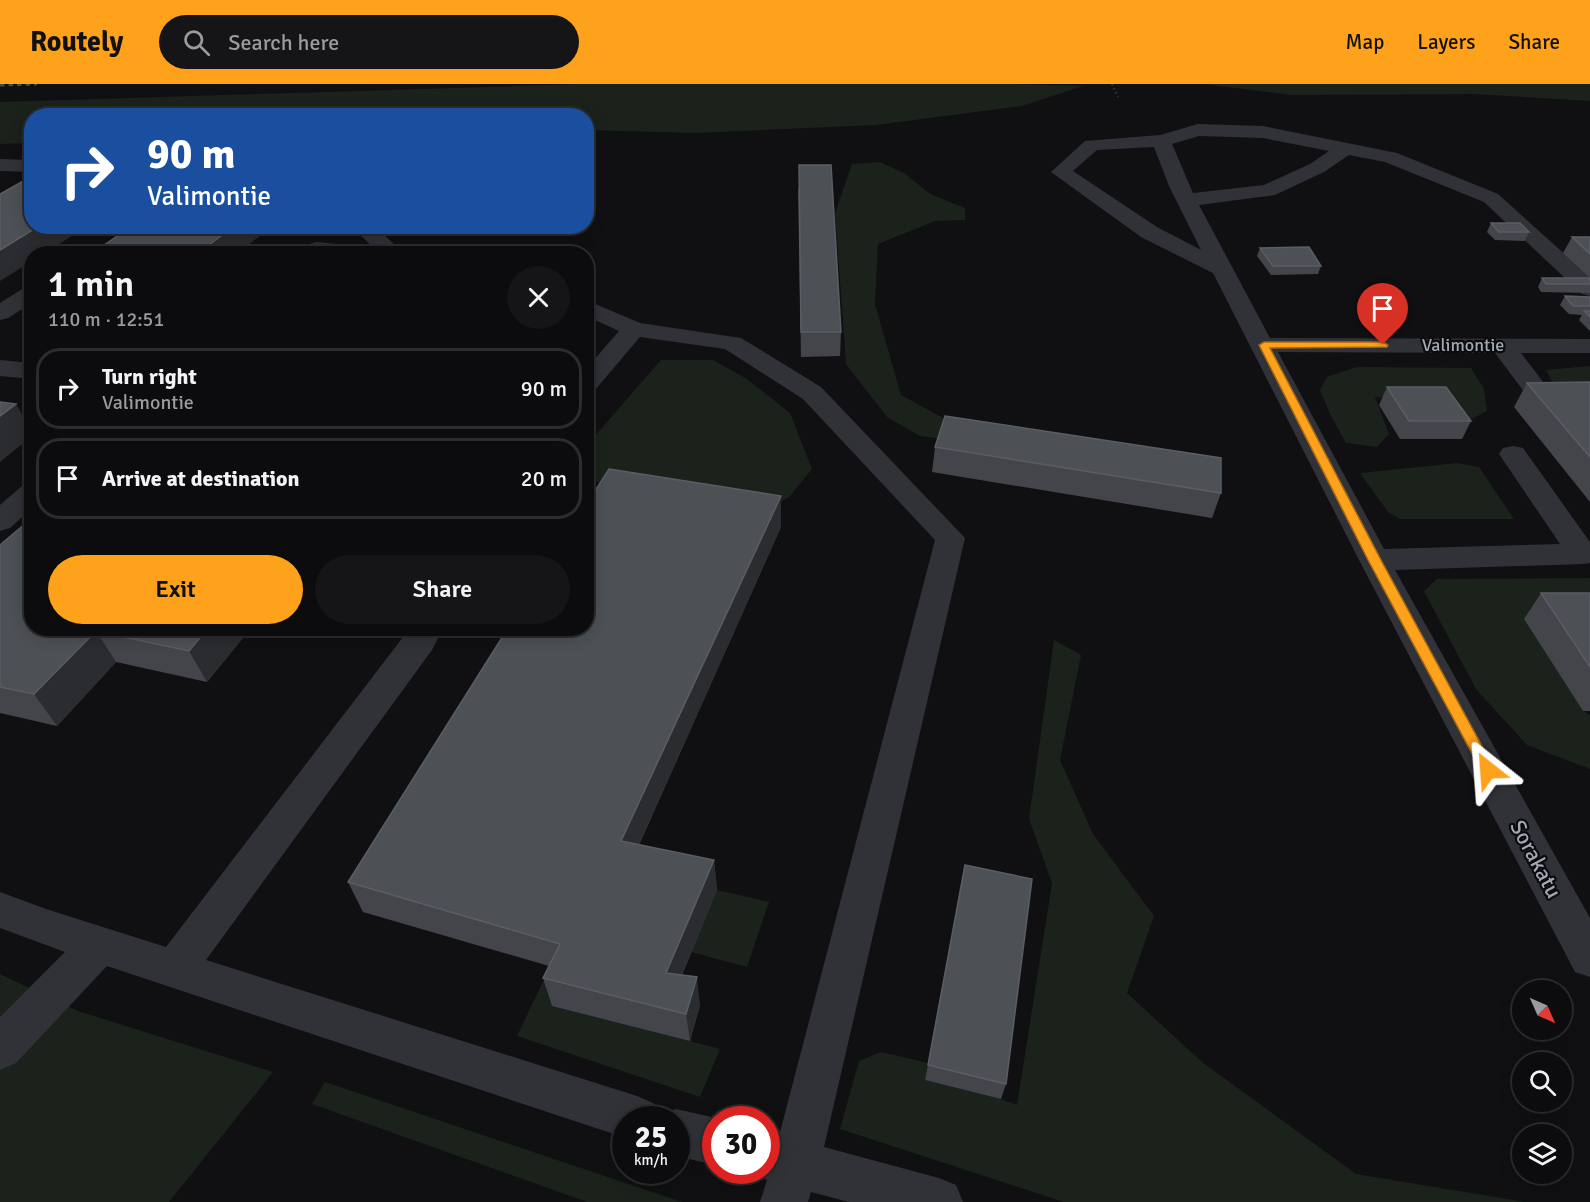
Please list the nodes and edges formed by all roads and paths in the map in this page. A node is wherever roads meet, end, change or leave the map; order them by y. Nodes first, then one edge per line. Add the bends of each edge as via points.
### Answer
1 (1112, 84) edge
2 (1118, 97) dead end
3 (1161, 141) junction
4 (1346, 148) junction
5 (0, 165) edge
6 (24, 165) edge
7 (1186, 200) junction
8 (370, 234) edge
9 (385, 246) edge
10 (1223, 269) junction
11 (1590, 289) edge
12 (24, 298) edge
13 (594, 311) edge
14 (0, 313) edge
15 (634, 329) junction
16 (1264, 345) junction
17 (1502, 345) junction
18 (1590, 345) edge
19 (0, 368) edge
20 (24, 370) edge
21 (594, 376) edge
22 (1540, 395) edge
23 (1513, 454) dead end
24 (24, 499) edge
25 (0, 521) edge
26 (1587, 553) edge
27 (1374, 560) junction
28 (422, 636) edge
29 (0, 910) edge
30 (100, 945) junction
31 (1590, 958) edge
32 (174, 970) junction
33 (0, 1048) edge
34 (612, 1111) edge
35 (782, 1174) edge
36 (939, 1202) edge

1 - 2 path
3 - 4 street via 1198,130 1263,132
3 - 7 street, Sorakatu
3 - 10 street via 1092,145 1061,172 1149,232
4 - 7 street via 1317,168 1268,191
4 - 11 street via 1390,157 1491,198
5 - 6 street
7 - 10 street, Sorakatu
8 - 9 street
10 - 16 street, Sorakatu
12 - 14 street
13 - 15 street
15 - 21 street
15 - 35 street via 732,343 812,393 950,538
16 - 17 street, Valimontie
16 - 27 street, Sorakatu
17 - 18 street, Valimontie
17 - 22 street
19 - 20 street
23 - 26 street
24 - 25 street
26 - 27 street
27 - 31 street, Sorakatu
28 - 32 street
29 - 30 street
30 - 32 street
30 - 33 street
32 - 34 street
35 - 36 street

